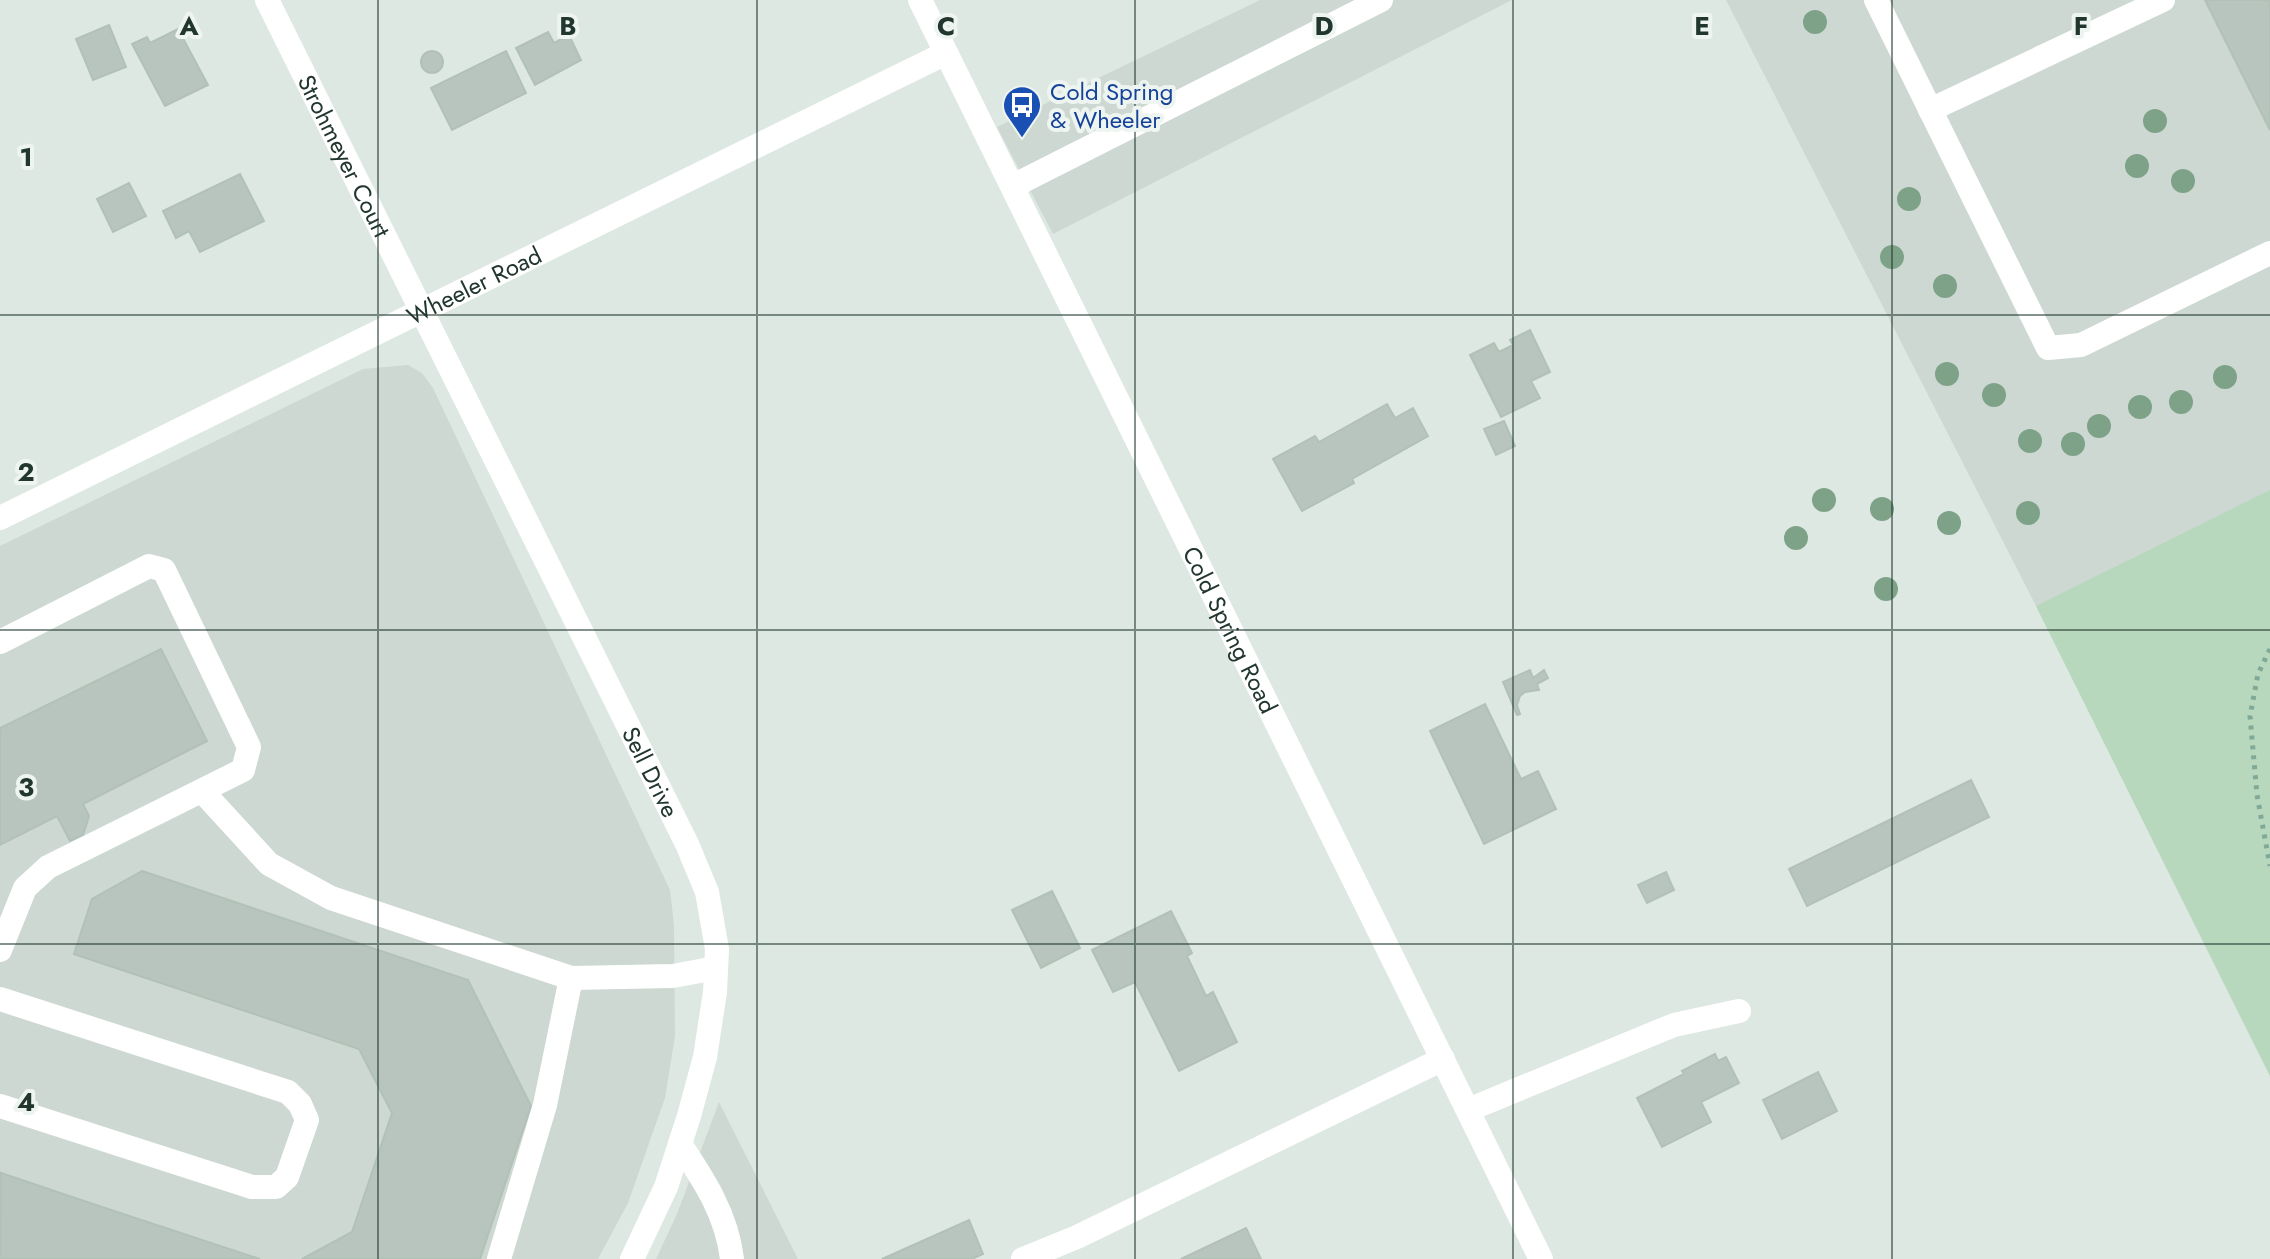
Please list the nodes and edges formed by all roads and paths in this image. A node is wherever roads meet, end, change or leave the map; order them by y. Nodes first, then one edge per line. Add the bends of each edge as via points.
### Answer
1 (267, 0) edge
2 (920, 0) edge
3 (1381, 0) edge
4 (1876, 0) edge
5 (2163, 0) edge
6 (946, 53) junction
7 (1930, 110) junction
8 (1013, 186) junction
9 (2270, 253) edge
10 (422, 310) junction
11 (0, 518) edge
12 (0, 642) edge
13 (2270, 649) edge
14 (202, 791) junction
15 (2270, 866) edge
16 (0, 950) edge
17 (716, 968) junction
18 (571, 978) junction
19 (0, 999) edge
20 (1739, 1011) dead end
21 (1443, 1059) junction
22 (0, 1106) edge
23 (1468, 1110) junction
24 (680, 1144) junction
25 (499, 1259) edge
26 (632, 1259) edge
27 (732, 1259) edge
28 (1023, 1259) edge
29 (1541, 1259) edge

1 - 10 street, Strohmeyer Court
2 - 6 street, Cold Spring Road
3 - 8 street
4 - 7 street
5 - 7 street
6 - 8 street, Cold Spring Road
6 - 10 street, Wheeler Road
7 - 9 street via 2048,348 2081,345
8 - 21 street, Cold Spring Road
10 - 11 street, Wheeler Road
10 - 17 street, Sell Drive via 687,844 707,892
12 - 14 street via 149,566 164,570 249,747 243,770
13 - 15 path via 2258,674 2250,716
14 - 16 street via 48,867 25,888
14 - 18 street via 269,864 331,898
17 - 18 street via 673,976
17 - 24 street, Sell Drive via 705,1057
18 - 25 street via 545,1105
19 - 22 street via 288,1092 307,1120 287,1177 276,1187 252,1187
20 - 23 street via 1674,1025
21 - 23 street, Cold Spring Road
21 - 28 street
23 - 29 street, Cold Spring Road
24 - 26 street, Sell Drive
24 - 27 street via 713,1194

